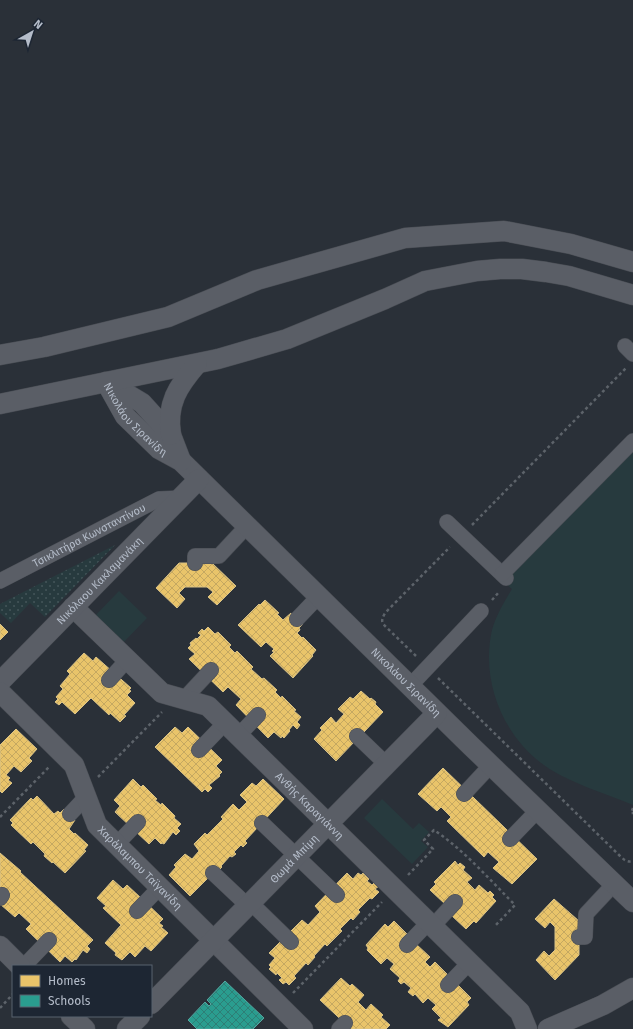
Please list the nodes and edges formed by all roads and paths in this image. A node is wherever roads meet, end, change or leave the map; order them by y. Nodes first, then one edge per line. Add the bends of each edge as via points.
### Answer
1 (633, 262) edge
2 (633, 295) edge
3 (0, 355) edge
4 (628, 356) edge
5 (197, 364) junction
6 (106, 382) junction
7 (0, 404) edge
8 (171, 435) junction
9 (633, 441) edge
10 (182, 461) junction
11 (199, 479) junction
12 (180, 498) junction
13 (447, 522) dead end
14 (247, 526) junction
15 (462, 535) junction
16 (195, 563) dead end
17 (0, 581) edge
18 (503, 581) junction
19 (318, 596) junction
20 (73, 608) junction
21 (481, 611) joint
22 (297, 619) dead end
23 (127, 660) junction
24 (427, 668) junction
25 (211, 670) dead end
26 (109, 680) dead end
27 (0, 682) edge
28 (410, 686) junction
29 (0, 692) edge
30 (180, 698) junction
31 (437, 713) junction
32 (258, 716) dead end
33 (232, 729) junction
34 (357, 736) dead end
35 (199, 750) dead end
36 (62, 754) junction
37 (386, 764) junction
38 (492, 766) junction
39 (85, 794) junction
40 (464, 794) dead end
41 (633, 808) edge
42 (538, 810) junction
43 (633, 813) edge
44 (70, 814) dead end
45 (0, 817) edge
46 (138, 822) dead end
47 (262, 823) dead end
48 (328, 824) junction
49 (510, 839) dead end
50 (116, 845) junction
51 (296, 856) junction
52 (633, 861) edge
53 (213, 873) dead end
54 (614, 884) junction
55 (160, 887) junction
56 (337, 895) dead end
57 (631, 900) edge
58 (455, 902) dead end
59 (249, 905) junction
60 (138, 911) dead end
61 (633, 918) edge
62 (431, 924) junction
63 (579, 936) dead end
64 (48, 940) dead end
65 (214, 941) junction
66 (291, 942) dead end
67 (407, 945) dead end
68 (0, 946) edge
69 (470, 962) junction
70 (19, 965) edge
71 (25, 965) edge
72 (448, 985) dead end
73 (633, 988) edge
74 (12, 995) edge
75 (152, 1003) edge
76 (0, 1008) edge
77 (72, 1017) edge
78 (139, 1017) edge
79 (85, 1029) edge
80 (127, 1029) edge
81 (303, 1029) edge
82 (527, 1029) edge
83 (548, 1029) edge

1 - 3 street via 571,244 504,231 405,238 257,280 168,317
2 - 5 street via 569,276 546,272 515,269 476,270 425,282 287,339
4 - 15 path
5 - 6 street
5 - 8 street via 175,394 169,422
6 - 7 street
6 - 8 street, Νικολάου Σιρανίδη via 142,403
6 - 10 street, Νικολάου Σιρανίδη via 125,416 159,449
8 - 10 street, Νικολάου Σιρανίδη
9 - 18 street
10 - 11 street, Νικολάου Σιρανίδη
11 - 12 street, Νικόλαου Κακλαμανάκη
11 - 14 street, Νικολάου Σιρανίδη
12 - 17 street, Τσικλιτήρα Κωνσταντίνου via 159,499
12 - 20 street, Νικόλαου Κακλαμανάκη
13 - 15 street
14 - 16 street via 219,556 195,556
14 - 19 street, Νικολάου Σιρανίδη
15 - 18 street
15 - 24 path via 382,618 383,624
18 - 21 path
19 - 22 street
19 - 28 street, Νικολάου Σιρανίδη
20 - 23 street, Ανθής Καραγιάννη
20 - 27 street, Νικόλαου Κακλαμανάκη
21 - 24 street
23 - 26 street
23 - 30 street, Ανθής Καραγιάννη via 162,694
24 - 28 street
24 - 52 path via 624,860
25 - 30 street
28 - 31 street, Νικολάου Σιρανίδη
29 - 36 street, Χαράλαμπου Ταϊγανίδη
30 - 33 street, Ανθής Καραγιάννη via 208,706
30 - 39 path
31 - 37 street, Θωμά Μπίμη
31 - 38 street, Νικολάου Σιρανίδη
32 - 33 street
33 - 35 street
33 - 48 street, Ανθής Καραγιάννη
34 - 37 street
36 - 39 street, Χαράλαμπου Ταϊγανίδη via 74,765
36 - 45 path
37 - 48 street, Θωμά Μπίμη
38 - 40 street
38 - 42 street, Νικολάου Σιρανίδη
39 - 44 street
39 - 50 street, Χαράλαμπου Ταϊγανίδη via 97,825
41 - 43 path
42 - 49 street
42 - 54 street, Νικολάου Σιρανίδη
46 - 50 street
47 - 51 street
48 - 51 street, Θωμά Μπίμη
48 - 62 street, Ανθής Καραγιάννη
50 - 55 street, Χαράλαμπου Ταϊγανίδη
51 - 56 street
51 - 59 street, Θωμά Μπίμη
53 - 59 street
54 - 57 street, Νικολάου Σιρανίδη
54 - 63 street via 586,914 585,937
55 - 60 street
55 - 65 street, Χαράλαμπου Ταϊγανίδη
57 - 61 street
58 - 62 street
59 - 65 street, Θωμά Μπίμη
59 - 66 street
62 - 67 street
62 - 69 street, Ανθής Καραγιάννη
64 - 71 street
65 - 75 street, Θωμά Μπίμη
65 - 81 street, Χαράλαμπου Ταϊγανίδη
68 - 70 street
69 - 72 street
69 - 82 street, Ανθής Καραγιάννη via 520,1012
73 - 83 street via 603,1005
74 - 76 path
77 - 79 street
78 - 80 street

